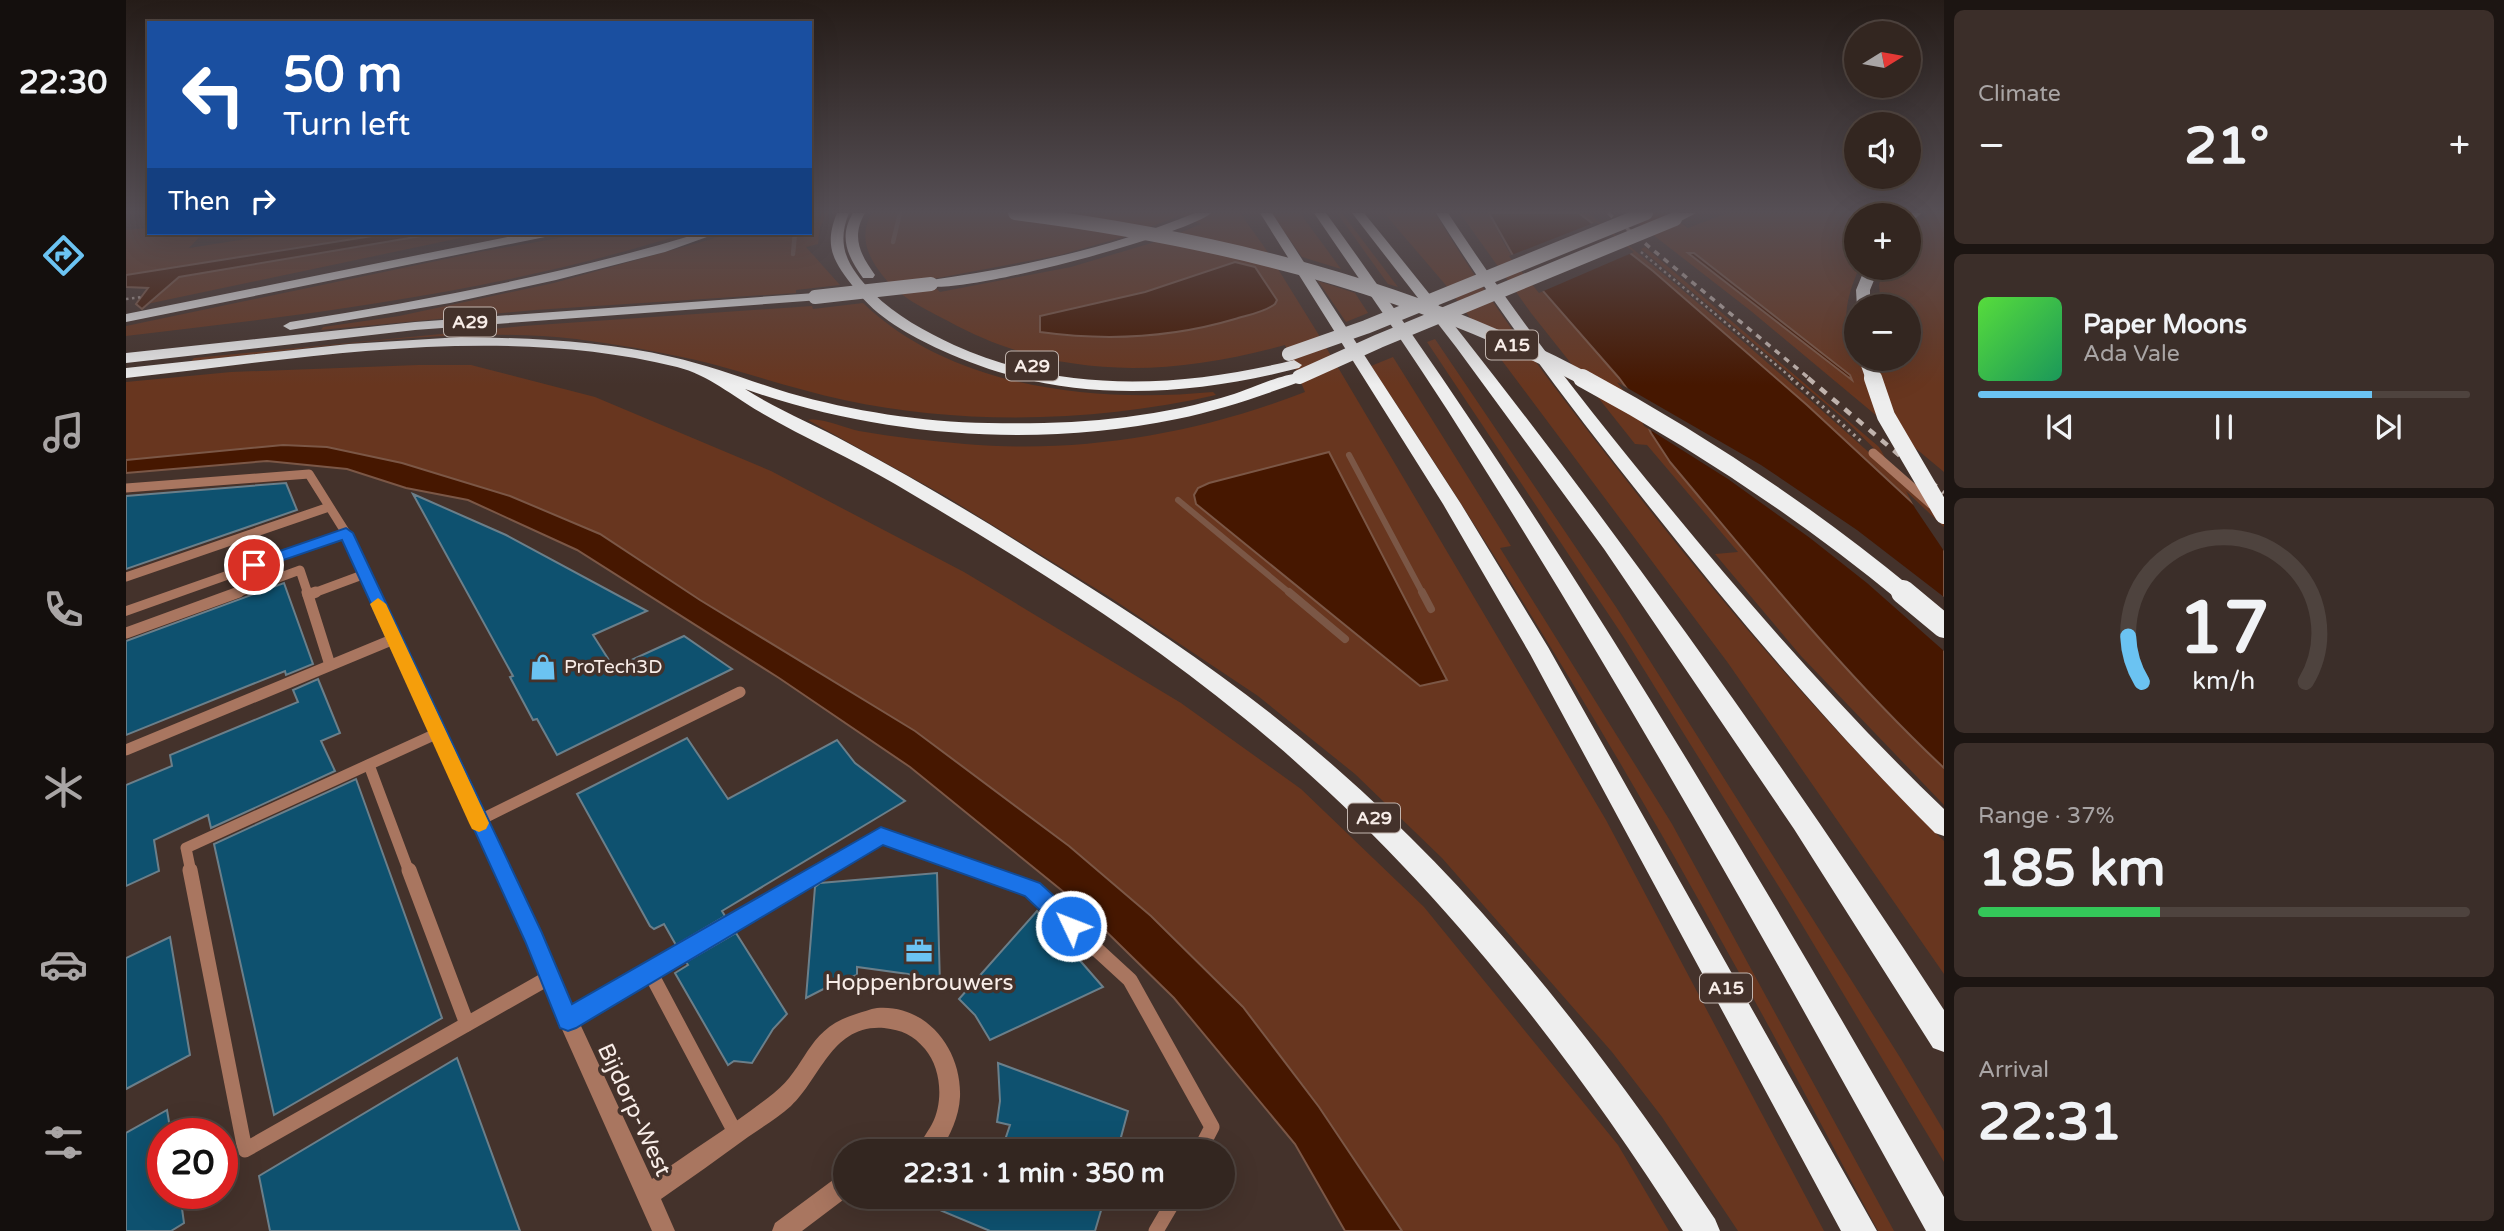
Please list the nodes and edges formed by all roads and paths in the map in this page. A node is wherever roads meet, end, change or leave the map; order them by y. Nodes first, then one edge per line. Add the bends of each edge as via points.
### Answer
1 (360, 270) edge
2 (576, 270) edge
3 (848, 270) edge
4 (865, 270) edge
5 (1009, 270) edge
6 (1302, 270) edge
7 (1312, 270) edge
8 (1360, 270) edge
9 (1405, 270) edge
10 (1480, 270) edge
11 (1504, 270) edge
12 (1547, 270) edge
13 (1663, 270) edge
14 (139, 297) dead end
15 (126, 299) edge
16 (126, 318) edge
17 (126, 346) edge
18 (126, 358) edge
19 (1294, 365) junction
20 (706, 370) junction
21 (1870, 371) edge
22 (126, 373) edge
23 (1873, 453) joint
24 (126, 488) edge
25 (329, 507) junction
26 (1944, 515) edge
27 (346, 533) junction
28 (365, 574) junction
29 (126, 577) edge
30 (308, 595) junction
31 (126, 611) edge
32 (1944, 626) edge
33 (126, 633) edge
34 (394, 639) junction
35 (330, 665) junction
36 (740, 692) dead end
37 (438, 733) junction
38 (126, 750) edge
39 (369, 765) junction
40 (478, 821) junction
41 (1944, 825) edge
42 (650, 972) junction
43 (550, 977) junction
44 (568, 1020) junction
45 (467, 1024) junction
46 (1944, 1037) edge
47 (736, 1134) junction
48 (935, 1139) edge
49 (1206, 1139) edge
50 (833, 1194) edge
51 (648, 1195) junction
52 (1168, 1209) edge
53 (787, 1230) edge
54 (1944, 1230) edge
55 (664, 1231) edge
56 (1156, 1231) edge
57 (1703, 1231) edge
58 (1860, 1231) edge

1 - 16 highway
2 - 17 highway via 423,304
3 - 19 highway via 863,291 909,328 975,361 1013,372 1136,388 1213,384
4 - 19 highway, A29 via 895,302 934,327 993,355 1063,372 1139,377
5 - 18 highway, A29, bridge via 815,297 415,326
6 - 58 highway, A15 via 1452,504 1547,665
7 - 32 highway, A15, bridge via 1484,332 1569,371 1695,441 1794,507
8 - 54 highway via 1451,401 1590,622 1812,994
9 - 46 highway, A15 via 1591,515 1784,794
10 - 41 highway, A15 via 1592,425 1721,585
11 - 19 highway, A29, bridge via 1352,332
12 - 19 highway, A29, bridge via 1378,341
13 - 23 path via 1822,404
14 - 15 path
19 - 20 highway, A29 via 1223,403 1158,417 1061,428 986,429 855,414
20 - 22 highway, A29 via 596,348 481,342 365,348
20 - 57 highway, A29 via 769,410 915,489 1088,597 1173,653 1329,776 1449,894 1571,1038
21 - 26 highway, bridge via 1886,416
23 - 26 lane
24 - 25 lane via 309,474
25 - 27 lane
25 - 29 lane
27 - 28 street, Bijdorp-West
27 - 31 street
28 - 30 lane
28 - 34 street, Bijdorp-West
30 - 33 lane via 300,570
30 - 35 lane
34 - 35 lane
34 - 37 street, Bijdorp-West
35 - 38 lane
36 - 40 lane
37 - 39 lane
37 - 40 street, Bijdorp-West
39 - 45 lane
39 - 45 lane via 186,848 245,1150
40 - 43 street, Bijdorp-West
42 - 44 lane
42 - 47 lane
42 - 49 lane via 881,836 1032,890 1130,980 1212,1127
43 - 44 street, Bijdorp-West
43 - 45 lane
44 - 51 street, Bijdorp-West
47 - 48 street via 796,1087 811,1059 833,1035 848,1026 891,1019 927,1034 947,1063 951,1100
47 - 51 street
50 - 53 street
51 - 55 street, Bijdorp-West
52 - 56 lane

